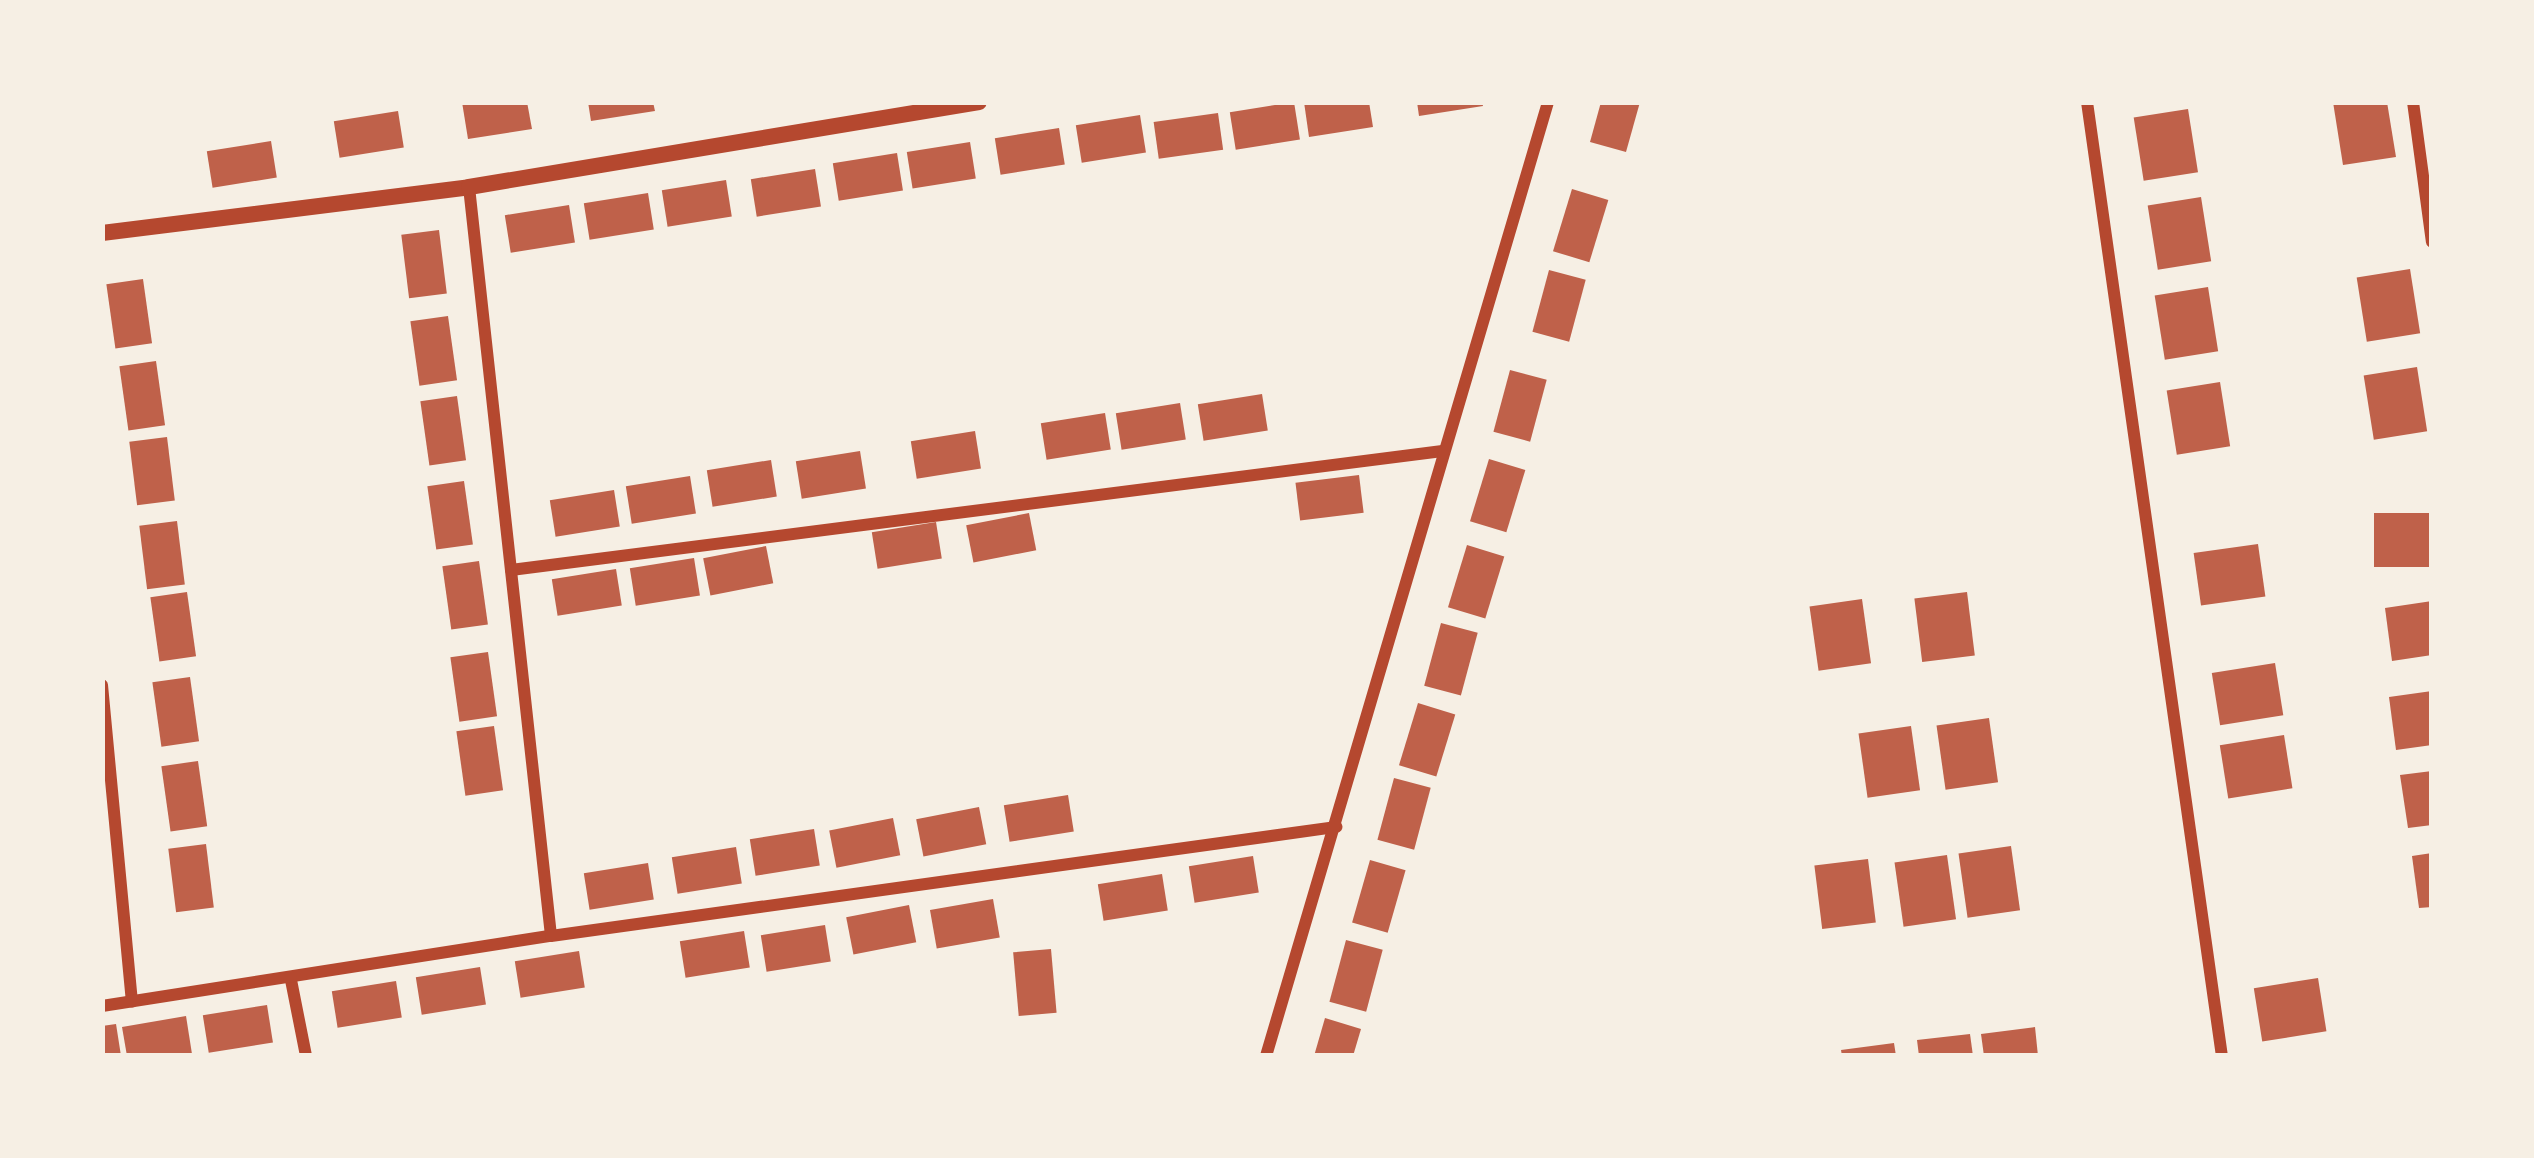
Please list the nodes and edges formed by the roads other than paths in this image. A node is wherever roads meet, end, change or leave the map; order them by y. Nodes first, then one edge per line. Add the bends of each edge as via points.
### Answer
1 (979, 102) edge
2 (1548, 102) edge
3 (2087, 102) edge
4 (2413, 102) edge
5 (469, 187) junction
6 (102, 233) edge
7 (2432, 242) edge
8 (1442, 451) junction
9 (511, 570) junction
10 (102, 685) edge
11 (1336, 827) junction
12 (551, 936) junction
13 (291, 980) junction
14 (132, 1002) junction
15 (102, 1006) edge
16 (306, 1056) edge
17 (1266, 1056) edge
18 (2222, 1056) edge

1 - 5 street
2 - 8 street
3 - 18 street
4 - 7 street
5 - 6 street
5 - 9 street
8 - 9 street
8 - 11 street
9 - 12 street
10 - 14 street
11 - 12 street
11 - 17 street
12 - 13 street
13 - 14 street
13 - 16 street
14 - 15 street

